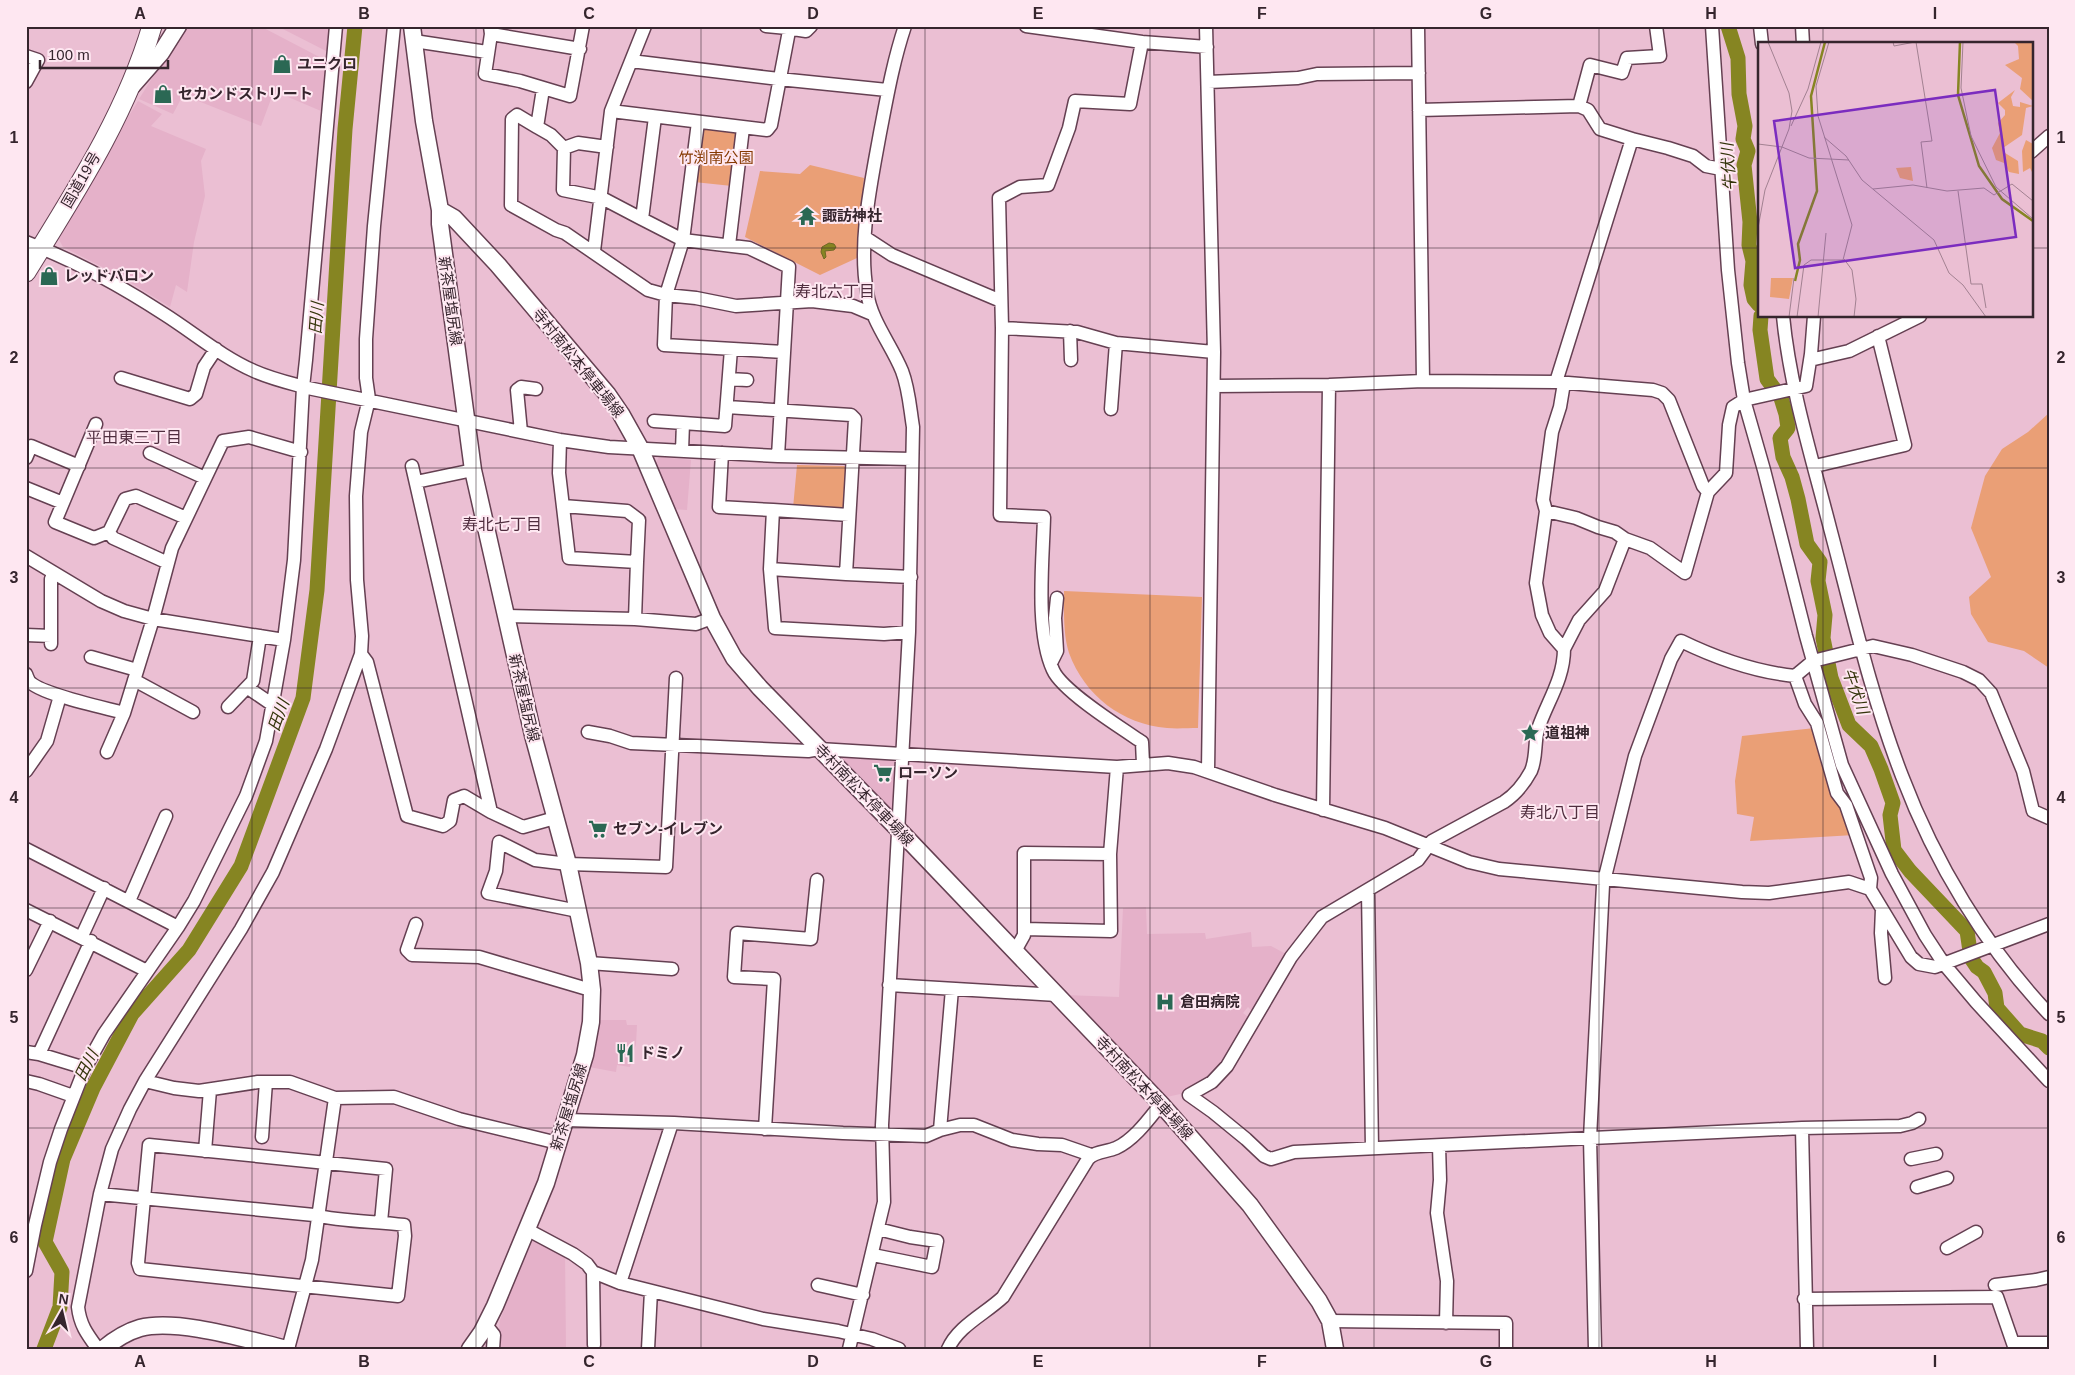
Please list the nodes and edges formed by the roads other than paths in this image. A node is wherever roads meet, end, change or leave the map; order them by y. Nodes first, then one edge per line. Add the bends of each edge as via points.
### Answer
1 (152, 26) edge
2 (178, 26) edge
3 (336, 26) edge
4 (394, 26) edge
5 (583, 26) edge
6 (646, 26) edge
7 (766, 26) edge
8 (811, 26) edge
9 (905, 26) edge
10 (1026, 26) edge
11 (1206, 26) edge
12 (1418, 26) edge
13 (1656, 26) edge
14 (1712, 26) edge
15 (1760, 26) edge
16 (1802, 26) edge
17 (490, 30) edge
18 (789, 31) junction
19 (413, 34) edge
20 (1142, 42) junction
21 (1762, 42) edge
22 (1803, 42) edge
23 (1206, 47) junction
24 (580, 49) junction
25 (487, 52) junction
26 (26, 56) edge
27 (631, 61) junction
28 (1419, 73) junction
29 (780, 79) junction
30 (26, 82) edge
31 (1208, 82) junction
32 (132, 87) junction
33 (543, 89) junction
34 (887, 90) junction
35 (1579, 106) junction
36 (1419, 110) junction
37 (611, 111) junction
38 (655, 117) junction
39 (698, 122) junction
40 (537, 127) junction
41 (743, 128) junction
42 (2049, 136) edge
43 (1632, 139) junction
44 (607, 146) junction
45 (564, 148) junction
46 (2032, 151) edge
47 (1721, 169) junction
48 (602, 198) junction
49 (440, 210) junction
50 (642, 219) junction
51 (866, 238) junction
52 (683, 240) junction
53 (34, 245) edge
54 (729, 245) junction
55 (594, 251) junction
56 (26, 272) edge
57 (666, 295) junction
58 (1002, 300) junction
59 (787, 302) junction
60 (872, 314) junction
61 (1783, 318) edge
62 (1814, 318) edge
63 (1916, 318) edge
64 (1002, 328) junction
65 (1070, 332) junction
66 (1878, 336) junction
67 (1116, 343) junction
68 (216, 349) junction
69 (731, 349) junction
70 (784, 352) junction
71 (1214, 352) junction
72 (1071, 360) dead end
73 (1810, 360) junction
74 (121, 378) dead end
75 (729, 379) junction
76 (747, 380) dead end
77 (1423, 380) junction
78 (1560, 382) junction
79 (1329, 385) junction
80 (1214, 386) junction
81 (306, 387) junction
82 (536, 390) dead end
83 (1792, 391) junction
84 (366, 399) junction
85 (1748, 400) junction
86 (727, 407) junction
87 (1111, 409) dead end
88 (781, 410) junction
89 (467, 420) junction
90 (654, 421) dead end
91 (683, 423) junction
92 (96, 424) dead end
93 (521, 432) junction
94 (560, 440) junction
95 (640, 448) junction
96 (682, 451) junction
97 (301, 452) junction
98 (150, 453) dead end
99 (722, 453) junction
100 (778, 456) junction
101 (852, 457) junction
102 (26, 458) edge
103 (912, 459) junction
104 (79, 466) junction
105 (412, 466) dead end
106 (1815, 466) junction
107 (473, 470) junction
108 (205, 478) junction
109 (416, 482) junction
110 (26, 488) edge
111 (1708, 492) junction
112 (63, 503) junction
113 (563, 506) junction
114 (773, 510) junction
115 (1546, 511) junction
116 (849, 514) junction
117 (186, 518) junction
118 (109, 532) junction
119 (1625, 540) junction
120 (26, 556) edge
121 (168, 562) junction
122 (637, 562) junction
123 (770, 569) junction
124 (54, 573) junction
125 (846, 574) junction
126 (911, 577) junction
127 (1057, 598) dead end
128 (505, 616) junction
129 (712, 618) junction
130 (153, 619) junction
131 (635, 619) junction
132 (909, 632) junction
133 (26, 634) edge
134 (260, 636) junction
135 (284, 640) junction
136 (1564, 649) junction
137 (1858, 649) junction
138 (361, 654) junction
139 (92, 657) dead end
140 (1813, 660) junction
141 (1051, 663) junction
142 (26, 674) edge
143 (136, 675) junction
144 (1795, 676) junction
145 (676, 678) dead end
146 (248, 688) junction
147 (60, 696) junction
148 (273, 705) junction
149 (228, 707) dead end
150 (193, 712) dead end
151 (124, 713) junction
152 (588, 732) dead end
153 (671, 744) junction
154 (819, 749) junction
155 (108, 752) dead end
156 (903, 755) junction
157 (1142, 764) junction
158 (1118, 767) junction
159 (26, 771) edge
160 (1208, 771) junction
161 (1323, 810) junction
162 (491, 812) junction
163 (166, 816) dead end
164 (555, 818) junction
165 (2049, 818) edge
166 (899, 830) junction
167 (1429, 846) junction
168 (27, 852) edge
169 (1110, 854) junction
170 (568, 864) junction
171 (1605, 879) junction
172 (817, 880) dead end
173 (104, 888) junction
174 (1870, 890) junction
175 (1368, 891) junction
176 (130, 901) junction
177 (1882, 909) junction
178 (26, 910) edge
179 (578, 911) junction
180 (50, 921) junction
181 (416, 924) dead end
182 (2049, 924) edge
183 (178, 928) junction
184 (1024, 929) junction
185 (86, 939) junction
186 (1990, 947) junction
187 (1015, 951) junction
188 (588, 963) junction
189 (1948, 963) junction
190 (672, 969) dead end
191 (26, 970) edge
192 (147, 971) junction
193 (1885, 978) dead end
194 (889, 986) junction
195 (591, 988) junction
196 (952, 989) junction
197 (1056, 995) junction
198 (2049, 1014) edge
199 (33, 1053) edge
200 (85, 1068) junction
201 (26, 1081) edge
202 (145, 1081) junction
203 (266, 1082) junction
204 (2049, 1082) edge
205 (210, 1090) junction
206 (73, 1096) junction
207 (335, 1098) junction
208 (1161, 1104) junction
209 (1919, 1119) dead end
210 (566, 1120) junction
211 (672, 1123) junction
212 (1802, 1128) junction
213 (765, 1129) junction
214 (940, 1130) junction
215 (882, 1134) junction
216 (262, 1137) dead end
217 (1590, 1138) junction
218 (558, 1143) junction
219 (1438, 1146) junction
220 (1372, 1148) junction
221 (205, 1151) junction
222 (1936, 1154) dead end
223 (1091, 1155) junction
224 (1911, 1159) dead end
225 (326, 1164) junction
226 (1946, 1178) dead end
227 (1916, 1187) dead end
228 (100, 1194) junction
229 (143, 1199) junction
230 (319, 1216) junction
231 (381, 1222) junction
232 (878, 1229) junction
233 (528, 1230) junction
234 (1976, 1232) dead end
235 (1947, 1248) dead end
236 (873, 1255) junction
237 (26, 1271) edge
238 (593, 1272) junction
239 (2049, 1277) edge
240 (620, 1283) junction
241 (818, 1285) dead end
242 (1994, 1285) dead end
243 (306, 1286) junction
244 (651, 1290) junction
245 (863, 1295) junction
246 (1804, 1299) junction
247 (1330, 1321) junction
248 (1446, 1322) junction
249 (486, 1325) junction
250 (854, 1335) junction
251 (2049, 1343) edge
252 (594, 1345) dead end
253 (2015, 1346) edge
254 (98, 1349) edge
255 (103, 1349) edge
256 (287, 1349) edge
257 (470, 1349) edge
258 (493, 1349) edge
259 (648, 1349) edge
260 (849, 1349) edge
261 (899, 1349) edge
262 (948, 1349) edge
263 (1336, 1349) edge
264 (1506, 1349) edge
265 (1595, 1349) edge
266 (1807, 1349) edge

1 - 32 highway, 国道19号
2 - 32 main road via 161,53
3 - 81 street
4 - 84 street via 366,330
5 - 24 street
6 - 27 street
7 - 18 street via 787,28
8 - 18 street via 806,31
9 - 34 street
10 - 20 street
11 - 23 street
12 - 28 street
13 - 35 street via 1660,56 1627,58 1622,73 1590,65
14 - 47 street
15 - 21 street
16 - 22 street
17 - 24 street
17 - 25 street
18 - 29 street
19 - 25 street
19 - 49 main road, 新茶屋塩尻線
20 - 23 street
20 - 58 street via 1130,104 1075,101 1069,128 1048,185 1020,187 999,198
23 - 31 street
24 - 33 street via 570,96
25 - 33 street via 485,74
26 - 30 street via 38,60
27 - 29 street
27 - 37 street
28 - 31 street via 1317,74 1298,78
28 - 36 street
29 - 34 street
29 - 41 street via 771,125 767,130
31 - 71 street
32 - 53 highway, 国道19号 via 106,136
33 - 40 street
34 - 51 street
35 - 36 street
35 - 43 street via 1588,110 1600,129
36 - 77 street
37 - 38 street
37 - 44 street
38 - 39 street
38 - 50 street
39 - 41 street
39 - 52 street
40 - 45 street
40 - 55 street via 517,115 512,119 511,205
41 - 54 street
42 - 46 street
43 - 47 street via 1693,156 1706,166
43 - 78 street
44 - 45 street via 578,143
44 - 48 street
45 - 48 street via 563,190
47 - 85 street via 1738,363
48 - 50 street
48 - 55 street
49 - 89 main road, 新茶屋塩尻線
49 - 95 main road, 寺村南松本停車場線 via 454,218 498,265 608,395
50 - 52 street
51 - 58 street via 892,254
51 - 60 street via 866,292
52 - 54 street
52 - 57 street
53 - 56 highway, 国道19号
53 - 68 street via 138,298
54 - 59 street via 749,248 788,267
55 - 57 street via 648,290
57 - 59 street via 736,306
57 - 69 street via 664,345
58 - 64 street
59 - 60 street via 812,301 853,306
59 - 70 street
60 - 103 street via 907,387 913,427
61 - 83 street
62 - 73 street
63 - 66 street
64 - 65 street
64 - 141 street via 1000,515 1044,517 1042,592 1044,628
65 - 67 street
65 - 72 street
66 - 73 street via 1849,351
66 - 106 street via 1905,445
67 - 71 street
67 - 87 street
68 - 74 street via 204,367 196,394 190,399
68 - 81 street via 253,371
69 - 70 street
69 - 75 street
70 - 88 street
71 - 80 street
73 - 83 street via 1806,386
75 - 76 street
75 - 86 street
77 - 78 street
77 - 79 street
78 - 111 street via 1662,393 1669,400
78 - 115 street via 1560,407 1552,432 1543,500
79 - 80 street
79 - 161 street
80 - 160 street
81 - 84 street
81 - 97 street
82 - 93 street via 521,387 517,390
83 - 85 street
83 - 106 street
84 - 89 street
84 - 138 street via 356,496
85 - 111 street via 1733,407 1726,473
85 - 140 street
86 - 88 street
86 - 91 street via 725,426
88 - 100 street
88 - 101 street via 851,414 855,419
89 - 93 street
89 - 107 main road, 新茶屋塩尻線
90 - 91 street
91 - 96 street
92 - 104 street
93 - 94 street
94 - 95 street
94 - 113 street
95 - 96 street
95 - 129 main road, 寺村南松本停車場線
96 - 99 street
97 - 108 street via 248,437 223,441
97 - 135 street via 294,560
98 - 108 street
99 - 100 street
99 - 114 street via 718,507
100 - 101 street
101 - 103 street
101 - 116 street
102 - 104 street via 31,446
103 - 126 street
104 - 112 street
105 - 109 street
106 - 137 street
107 - 109 street
107 - 128 main road, 新茶屋塩尻線
108 - 117 street
109 - 162 street
110 - 112 street
111 - 119 street via 1685,573 1650,548
112 - 118 street via 55,522 94,538
113 - 122 street via 569,558
113 - 122 street via 627,511 639,520
114 - 116 street
114 - 123 street
115 - 119 street via 1615,532
115 - 136 street via 1536,583 1542,615 1550,633
116 - 125 street
117 - 118 street via 136,496 125,499
117 - 121 street
118 - 121 street via 113,538
119 - 136 street via 1604,591 1579,620
120 - 124 street
121 - 130 street
122 - 131 street
123 - 125 street
123 - 132 street via 775,628 884,634
124 - 130 street via 101,601
124 - 133 street via 51,579 51,640
125 - 126 street
126 - 132 street
127 - 141 street via 1058,651
128 - 131 street
128 - 164 main road, 新茶屋塩尻線
129 - 131 street via 696,624
129 - 154 main road, 寺村南松本停車場線 via 734,658
130 - 134 street
130 - 143 street
132 - 156 street
134 - 135 street
134 - 146 street via 253,681
135 - 148 street
136 - 167 street via 1562,671 1537,732 1534,760 1524,784 1504,802 1432,841
137 - 140 street
137 - 165 street via 1874,646 1912,655 1979,680 1991,693 2023,770 2032,811
137 - 186 street via 1902,776 1956,890
138 - 162 street via 367,662 407,816 443,826 450,821 454,800 464,796
138 - 202 street via 326,749 273,872
139 - 143 street
140 - 144 street
140 - 189 street via 1842,764 1892,874 1925,935
141 - 157 street via 1053,671 1072,691 1142,742
142 - 147 street via 37,687
143 - 150 street
143 - 151 street
144 - 171 street via 1712,656 1681,641 1671,659 1635,756
144 - 174 street via 1805,704 1817,723 1837,793 1846,805 1871,878
145 - 153 street
146 - 148 street
146 - 149 street
147 - 151 street
147 - 159 street via 47,741
148 - 183 street via 266,741 246,796
151 - 155 street
152 - 153 street via 631,743
153 - 154 street
153 - 170 street via 666,867
154 - 156 street
154 - 166 main road, 寺村南松本停車場線
156 - 158 street
156 - 166 street
157 - 158 street
157 - 160 street via 1168,763
158 - 169 street
160 - 161 street
161 - 167 street via 1385,828
162 - 164 street via 523,827
163 - 176 street
164 - 170 main road, 新茶屋塩尻線
166 - 187 main road, 寺村南松本停車場線
166 - 194 street
167 - 171 street via 1469,862 1499,869
167 - 175 street via 1418,860
168 - 173 street
169 - 184 street via 1024,853
169 - 184 street via 1111,931
170 - 179 main road, 新茶屋塩尻線
170 - 179 street via 535,860 499,842 496,871 488,893
171 - 174 street via 1769,893 1849,882
171 - 217 street
172 - 213 street via 812,939 737,933 734,977 774,979
173 - 176 street
173 - 185 street
174 - 177 street
175 - 220 street
175 - 220 street via 1316,922 1291,956 1227,1066 1212,1082 1189,1095 1271,1159 1294,1152
176 - 183 street
177 - 189 street via 1919,964 1935,967
177 - 193 street
178 - 180 street
179 - 188 main road, 新茶屋塩尻線
180 - 185 street
180 - 191 street
181 - 195 street via 407,950 412,955 479,957
182 - 186 street
183 - 192 street
184 - 187 street
185 - 192 street
185 - 199 street
186 - 189 street
186 - 198 street
187 - 197 main road, 寺村南松本停車場線
188 - 190 street
188 - 195 main road, 新茶屋塩尻線
189 - 204 street
192 - 200 street
194 - 196 street
194 - 215 street
195 - 210 main road, 新茶屋塩尻線 via 587,1046
196 - 197 street
196 - 214 street
197 - 208 main road, 寺村南松本停車場線
199 - 200 street
200 - 206 street
201 - 206 street
202 - 205 street via 174,1088
202 - 228 street via 112,1149
203 - 205 street
203 - 207 street via 290,1082
203 - 216 street
205 - 221 street
206 - 237 street via 50,1162
207 - 218 street via 394,1097 459,1119
207 - 225 street
208 - 223 street via 1117,1148
208 - 247 main road, 寺村南松本停車場線 via 1250,1206
209 - 212 street via 1900,1126
210 - 211 street
210 - 218 main road, 新茶屋塩尻線
211 - 213 street
211 - 240 street
212 - 217 street
212 - 246 street
213 - 215 street
214 - 215 street via 926,1136
214 - 223 street via 974,1126 1012,1140 1062,1145
215 - 232 street via 884,1202
217 - 219 street
217 - 265 street
218 - 233 main road, 新茶屋塩尻線
219 - 220 street
219 - 248 street via 1440,1180 1437,1213 1447,1281
221 - 225 street
221 - 229 street via 149,1145
222 - 224 street
223 - 262 street via 1003,1297 963,1328
225 - 230 street
225 - 231 street via 386,1169
226 - 227 street
228 - 229 street
228 - 254 street via 78,1307 83,1330
229 - 230 street
229 - 243 street via 140,1269
230 - 231 street
230 - 243 street
231 - 243 street via 404,1225 398,1296
232 - 236 street
232 - 236 street via 937,1241 932,1267
233 - 238 street via 572,1254
233 - 249 main road, 新茶屋塩尻線
234 - 235 street
236 - 245 street
238 - 240 street
238 - 252 street
239 - 242 street
240 - 244 street
241 - 245 street
243 - 256 street
244 - 250 street via 763,1319
244 - 259 street
245 - 250 street
246 - 253 street via 1997,1297
246 - 266 street
247 - 248 street
247 - 263 main road, 寺村南松本停車場線
248 - 264 street via 1506,1323
249 - 257 main road, 新茶屋塩尻線
249 - 258 street via 494,1335
250 - 260 street
250 - 261 street
251 - 253 street
255 - 256 main road via 130,1332 164,1325

